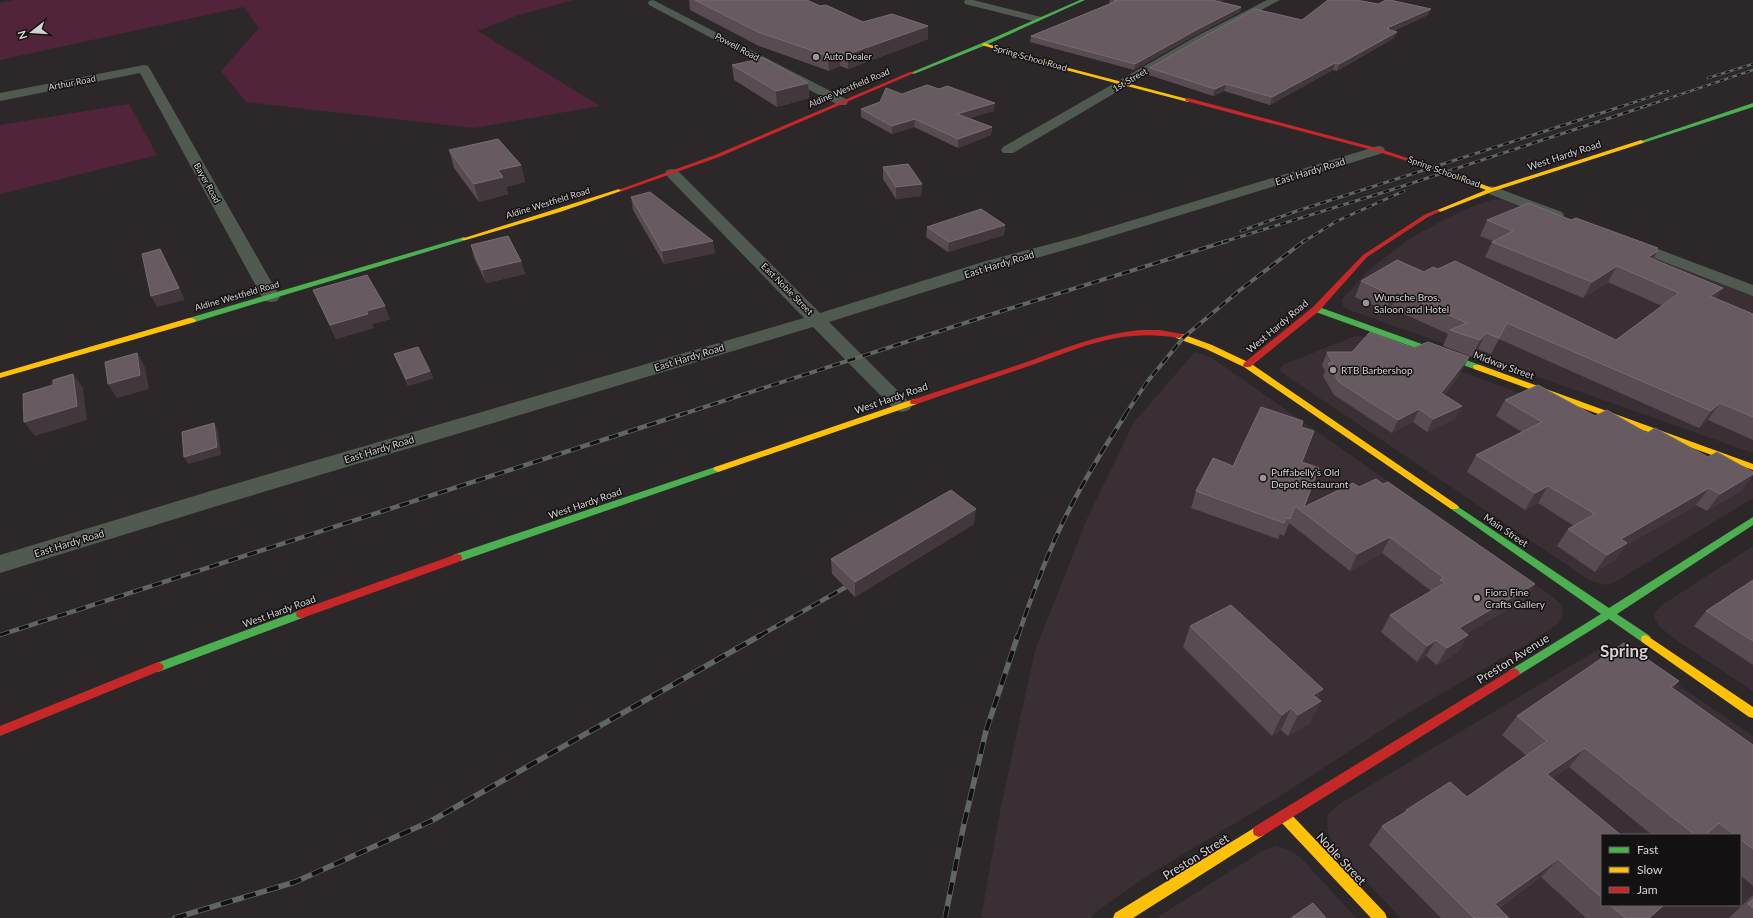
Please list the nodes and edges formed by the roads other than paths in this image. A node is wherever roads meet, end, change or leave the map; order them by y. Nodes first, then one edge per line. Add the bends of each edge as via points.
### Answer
1 (1084, 0) edge
2 (1275, 0) edge
3 (969, 2) dead end
4 (653, 3) dead end
5 (1037, 19) junction
6 (984, 44) junction
7 (144, 69) joint
8 (1125, 83) junction
9 (0, 97) edge
10 (842, 102) junction
11 (1753, 105) edge
12 (1008, 150) dead end
13 (1378, 150) junction
14 (672, 173) junction
15 (1492, 190) junction
16 (1571, 220) edge
17 (1614, 237) edge
18 (1753, 291) edge
19 (270, 297) junction
20 (1316, 309) junction
21 (817, 319) junction
22 (1247, 365) junction
23 (0, 376) edge
24 (902, 406) junction
25 (1753, 466) edge
26 (1753, 520) edge
27 (0, 564) edge
28 (1609, 614) junction
29 (1753, 712) edge
30 (0, 730) edge
31 (1284, 816) junction
32 (1120, 918) edge
33 (1380, 918) edge

1 - 5 main road, Aldine Westfield Road
2 - 8 street, 1st Street via 1201,38
3 - 5 street
4 - 10 street, Powell Road
5 - 6 main road, Aldine Westfield Road
6 - 8 main road, Spring School Road via 1008,53
6 - 10 main road, Aldine Westfield Road
7 - 9 street, Arthur Road
7 - 19 street, Bayer Road
8 - 12 street, 1st Street
8 - 13 main road, Spring School Road
10 - 14 main road, Aldine Westfield Road
11 - 15 main road, West Hardy Road
13 - 15 main road, Spring School Road
13 - 21 street, East Hardy Road
14 - 19 main road, Aldine Westfield Road
14 - 21 street, East Noble Street
15 - 16 street, Spring School Road
15 - 20 main road, West Hardy Road via 1426,216 1365,256
17 - 18 street
19 - 23 main road, Aldine Westfield Road
20 - 22 main road, West Hardy Road
20 - 25 main road, Midway Street
21 - 24 street, East Noble Street
21 - 27 street, East Hardy Road
22 - 24 main road, West Hardy Road via 1184,336 1152,331 1136,332 1100,339
22 - 28 main road, Main Street
24 - 30 main road, West Hardy Road via 442,563 167,663
26 - 28 main road, Preston Avenue
28 - 29 main road, Main Street
28 - 31 main road, Preston Avenue
31 - 32 main road, Preston Street
31 - 33 main road, Noble Street

